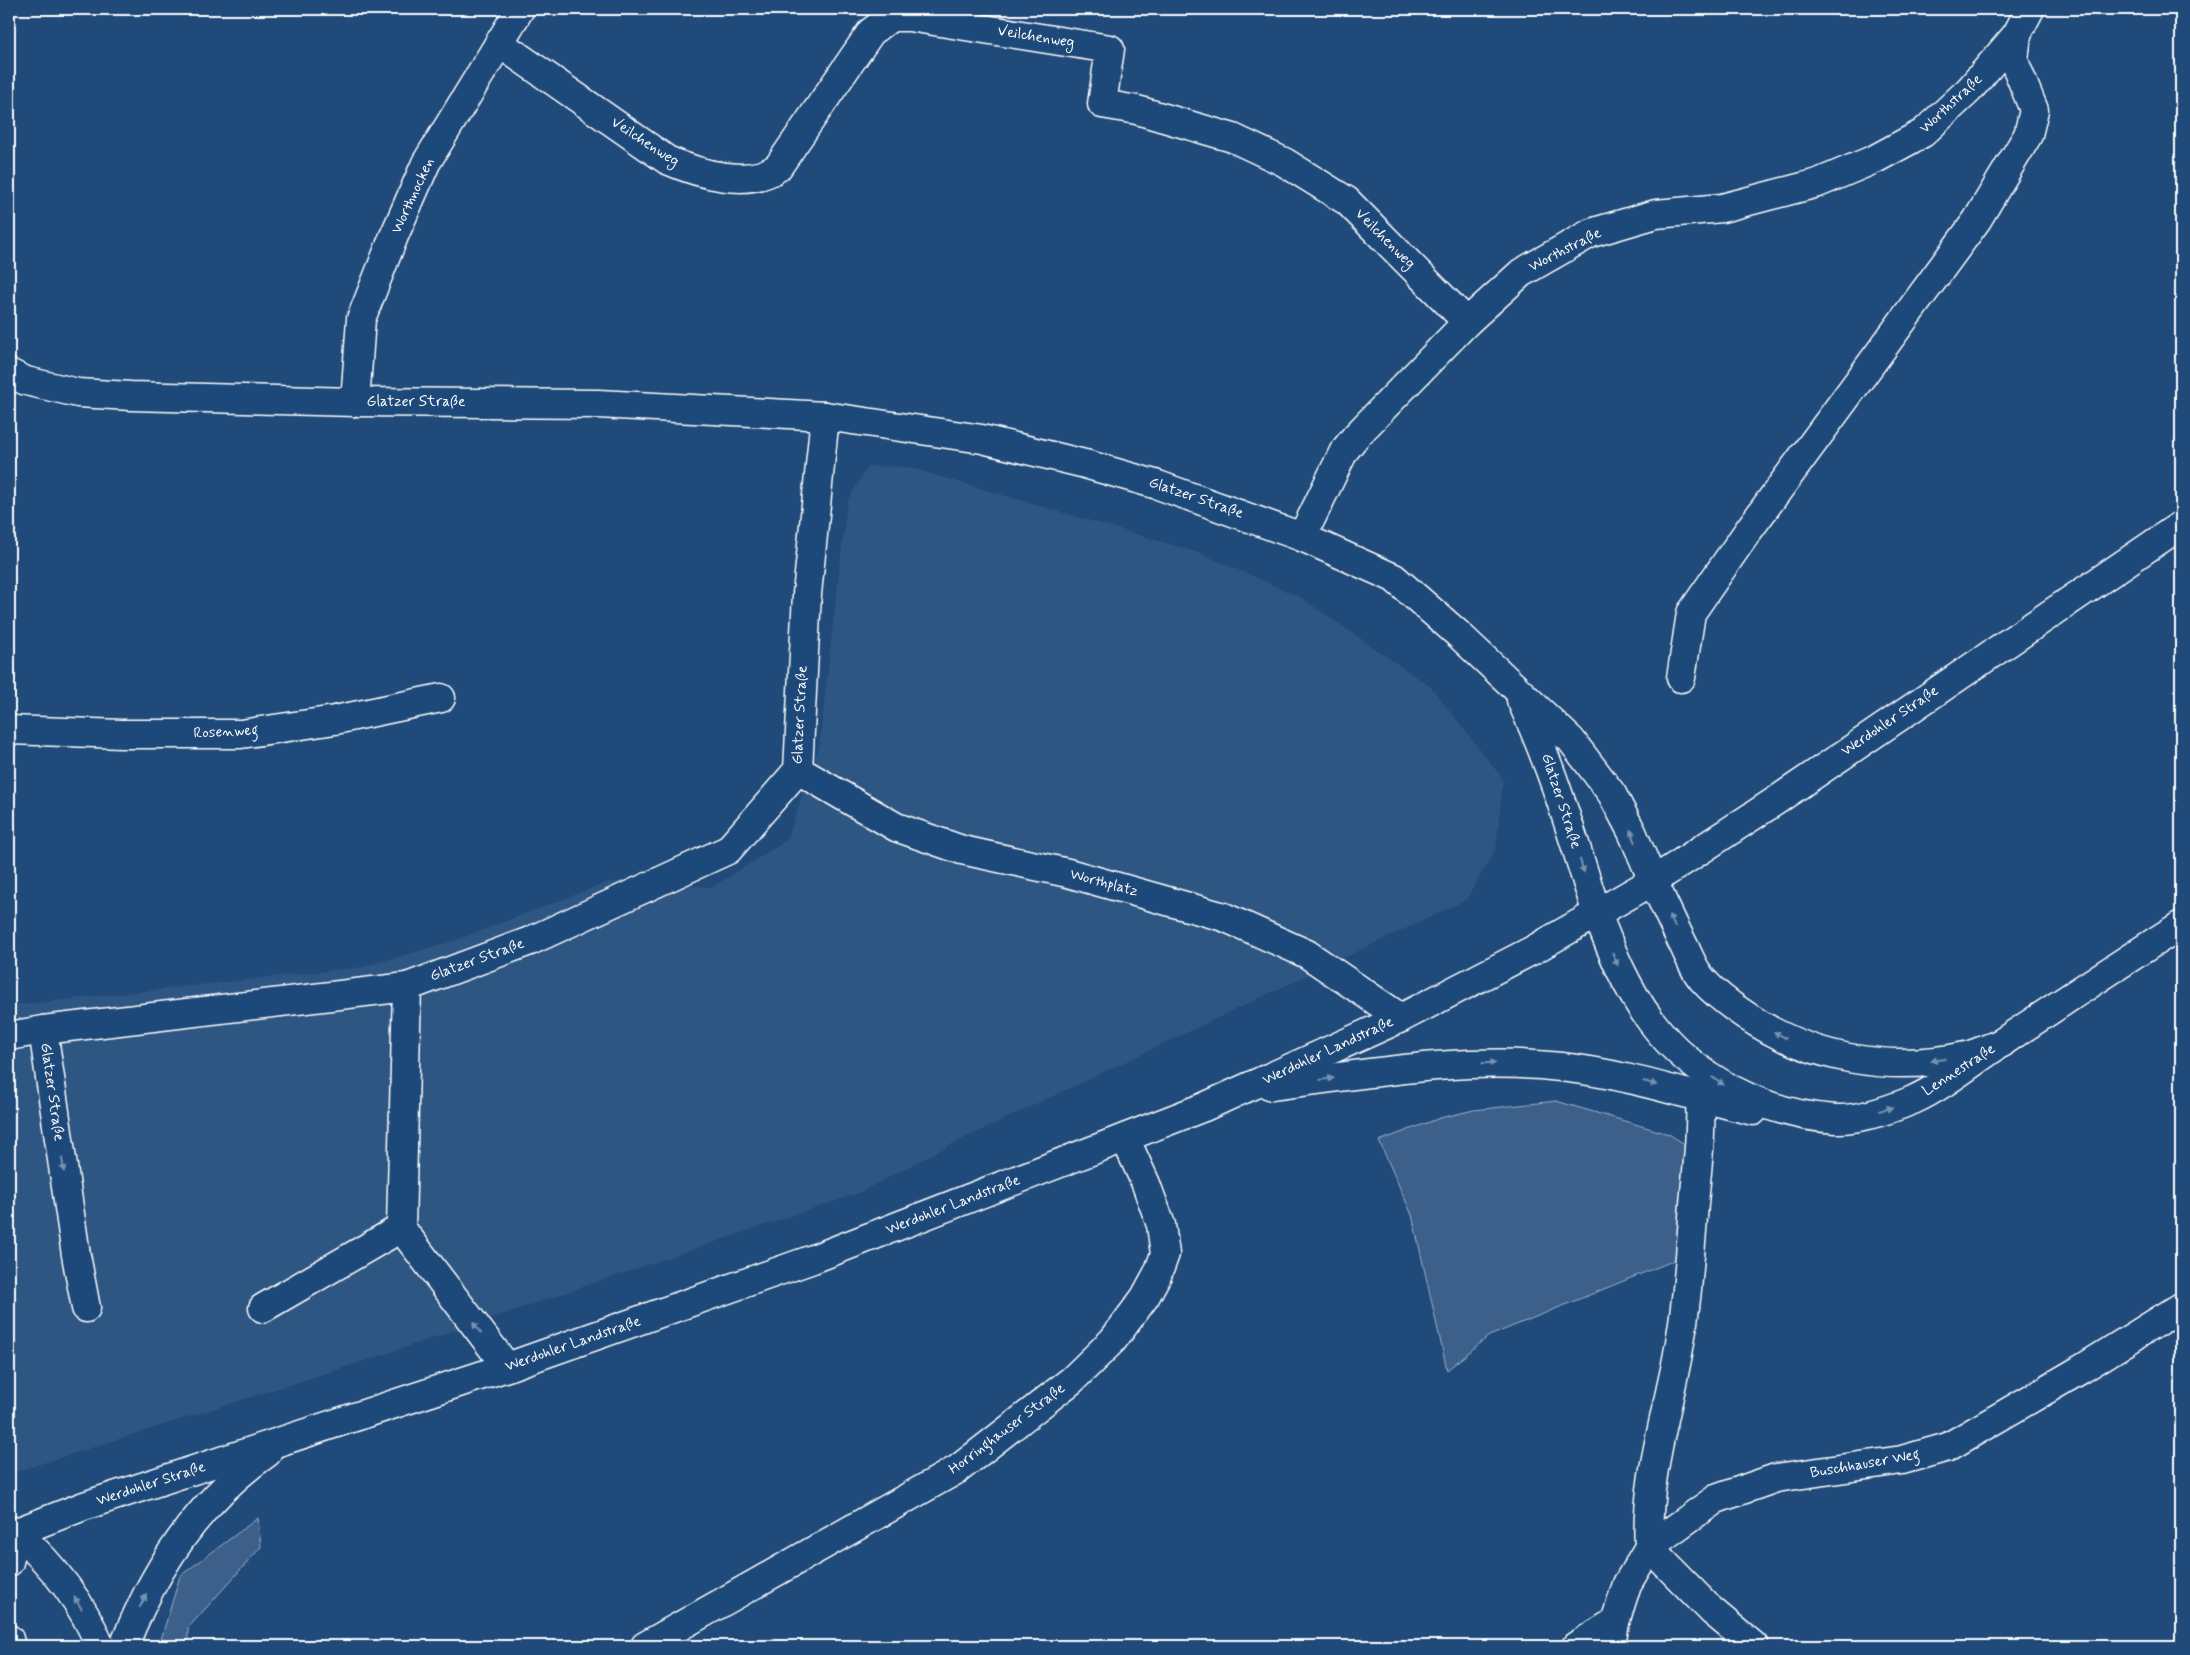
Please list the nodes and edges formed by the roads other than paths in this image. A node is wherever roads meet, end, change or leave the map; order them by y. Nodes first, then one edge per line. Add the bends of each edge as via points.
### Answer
1 (2030, 9) edge
2 (514, 11) edge
3 (2017, 34) junction
4 (499, 43) junction
5 (1467, 322) junction
6 (9, 373) edge
7 (355, 402) junction
8 (825, 416) junction
9 (2181, 524) edge
10 (1302, 537) junction
11 (1681, 678) dead end
12 (1517, 692) junction
13 (440, 698) dead end
14 (9, 730) edge
15 (798, 770) junction
16 (1653, 881) junction
17 (1597, 914) junction
18 (2181, 925) edge
19 (407, 986) junction
20 (1401, 1018) junction
21 (43, 1030) junction
22 (9, 1036) edge
23 (2002, 1043) junction
24 (1244, 1090) junction
25 (1700, 1098) junction
26 (1838, 1119) junction
27 (1125, 1138) junction
28 (401, 1228) junction
29 (2181, 1307) edge
30 (86, 1308) dead end
31 (263, 1308) dead end
32 (507, 1367) junction
33 (286, 1439) junction
34 (13, 1534) edge
35 (1649, 1547) junction
36 (9, 1562) edge
37 (1613, 1634) edge
38 (9, 1639) edge
39 (11, 1646) edge
40 (100, 1646) edge
41 (124, 1646) edge
42 (645, 1646) edge
43 (1576, 1646) edge
44 (1754, 1646) edge

1 - 3 street, Worthstraße
2 - 4 street, Worthnocken
3 - 5 street, Worthstraße via 1969,90 1923,132 1875,159 1818,183 1789,191 1722,208 1656,214 1591,233 1521,273
3 - 11 street, Worthstraße via 2014,61 2034,110 2028,135 1977,220 1691,613
4 - 5 street, Veilchenweg via 668,160 690,170 739,177 764,174 778,167 871,32 891,17 909,17 1110,49 1102,104 1137,110 1233,138 1284,162 1347,201
4 - 7 street, Worthnocken via 426,163 360,319
5 - 10 street, Worthstraße via 1344,451
6 - 7 street, Glatzer Straße via 26,381 78,392
7 - 8 street, Glatzer Straße via 598,404
8 - 10 street, Glatzer Straße via 930,430 1042,453 1158,484
8 - 15 street, Glatzer Straße via 807,594
9 - 16 street, Werdohler Straße
10 - 12 street, Glatzer Straße via 1394,578 1458,633
16 -> 12 street, Glatzer Straße via 1632,832 1595,770 1572,740
12 -> 17 street, Glatzer Straße via 1556,784
13 - 14 street, Rosenweg via 335,720 241,734
15 - 19 street, Glatzer Straße via 728,850 530,940
15 - 20 street, Worthplatz via 896,827 962,850 1068,873 1224,917 1307,954
16 - 17 street, Werdohler Straße
23 -> 16 street, Lennestraße via 1968,1055 1931,1062 1893,1063 1856,1060 1787,1039 1727,1002 1701,979
17 - 20 street, Werdohler Landstraße
17 -> 26 street, Lennestraße via 1622,976 1635,998 1652,1023 1696,1066 1722,1083 1774,1107
18 - 23 street, Lennestraße
19 - 21 street, Glatzer Straße
19 - 28 street
20 - 24 street, Werdohler Landstraße
21 - 22 street
21 -> 30 street, Glatzer Straße
26 -> 23 street, Lennestraße via 1912,1100 1935,1089
24 -> 25 street via 1457,1063 1507,1063 1583,1070 1642,1081
24 - 27 street, Werdohler Landstraße
25 - 26 street via 1758,1112
25 - 35 street via 1702,1132 1691,1259 1678,1356 1650,1487 1647,1514
27 - 32 street, Werdohler Landstraße via 813,1259
27 - 42 street, Horringhauser Straße via 1162,1225 1165,1254 1145,1297 1113,1340 1072,1380 958,1469
28 - 31 street
32 -> 28 street
29 - 35 street, Buschhauser Weg via 1948,1447 1902,1460 1776,1478 1716,1499
32 - 33 street, Werdohler Landstraße
33 - 34 street, Werdohler Straße via 84,1506
41 -> 33 street via 155,1576 188,1528 227,1486
34 - 36 street
40 -> 34 street via 62,1579 41,1554
35 - 37 street, Buschhauser Weg via 1627,1584
35 - 44 street via 1712,1610
37 - 43 street, Buschhauser Weg
38 - 39 street

